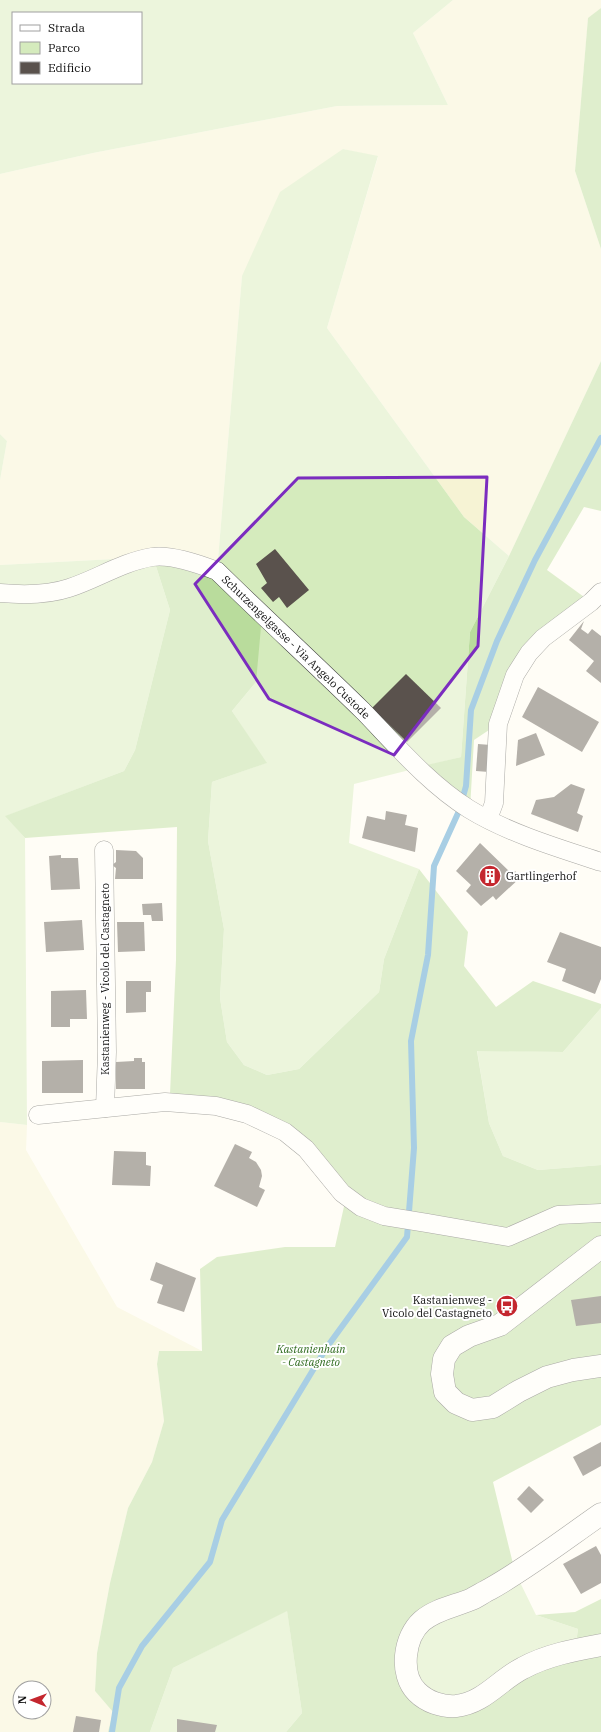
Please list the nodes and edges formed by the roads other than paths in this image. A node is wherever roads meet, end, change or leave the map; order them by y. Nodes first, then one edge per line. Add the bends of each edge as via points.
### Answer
1 (601, 592) edge
2 (0, 593) edge
3 (488, 819) junction
4 (104, 850) dead end
5 (601, 862) edge
6 (105, 1108) junction
7 (38, 1115) dead end
8 (601, 1212) edge
9 (601, 1247) edge
10 (601, 1366) edge
11 (601, 1514) edge
12 (601, 1645) edge

1 - 3 street via 543,638 515,675 498,724 494,804
2 - 3 street, Schutzengelgasse - Via Angelo Custode via 20,595 69,588 109,570 153,557 188,560 217,571 418,767 452,796
3 - 5 street via 534,839
4 - 6 street, Kastanienweg - Vicolo del Castagneto
6 - 7 street
6 - 8 street via 165,1102 216,1106 247,1114 285,1132 306,1149 342,1193 361,1207 384,1216 508,1237 558,1215
9 - 10 street via 500,1325 469,1336 452,1346 444,1359 442,1374 446,1392 456,1403 472,1410 493,1407 546,1377
11 - 12 street via 498,1584 422,1621 412,1634 405,1652 407,1674 416,1691 435,1703 454,1706 470,1704 522,1668 543,1658

